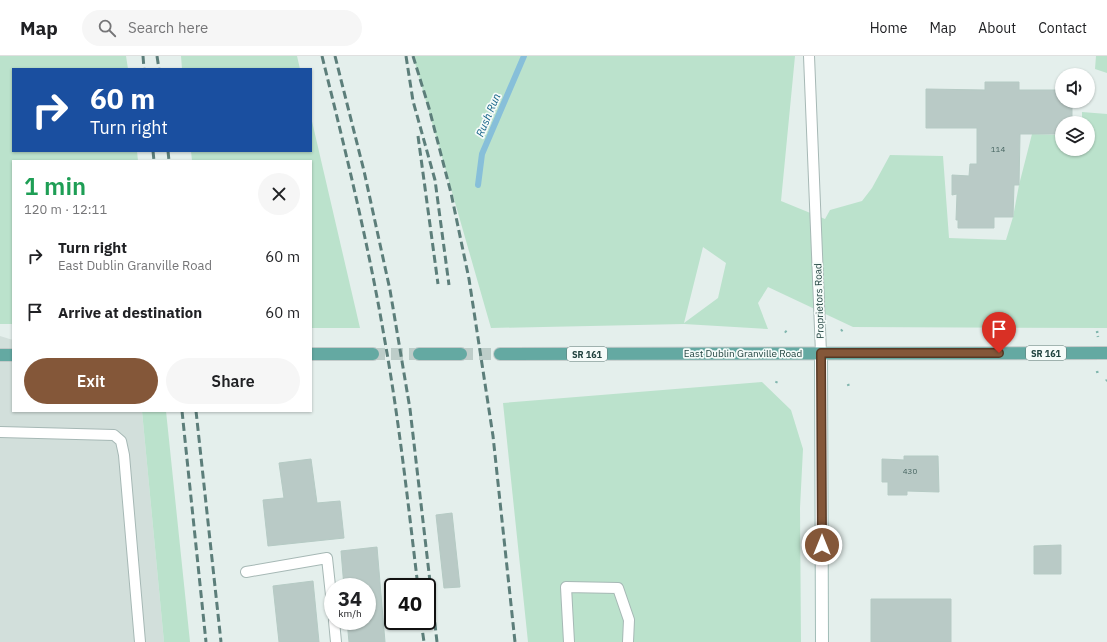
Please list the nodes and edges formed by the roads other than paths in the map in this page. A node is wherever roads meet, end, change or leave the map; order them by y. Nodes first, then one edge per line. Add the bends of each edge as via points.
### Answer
1 (809, 56) edge
2 (1107, 352) edge
3 (821, 353) junction
4 (312, 354) edge
5 (373, 354) tunnel mouth
6 (419, 354) tunnel mouth
7 (461, 354) tunnel mouth
8 (500, 354) tunnel mouth
9 (0, 355) edge
10 (12, 355) edge
11 (0, 432) edge
12 (246, 572) dead end
13 (329, 578) edge
14 (335, 630) edge
15 (140, 642) edge
16 (336, 642) edge
17 (569, 642) edge
18 (628, 642) edge
19 (822, 642) edge

1 - 3 lane, Proprietors Road
2 - 3 main road, East Dublin Granville Road / SR 161
3 - 8 main road, East Dublin Granville Road / SR 161
3 - 19 street, Proprietors Road
4 - 5 main road
6 - 7 main road
9 - 10 main road
11 - 15 lane via 114,435 122,441
12 - 13 lane via 327,558
14 - 16 lane
17 - 18 lane via 566,587 618,588 629,620

